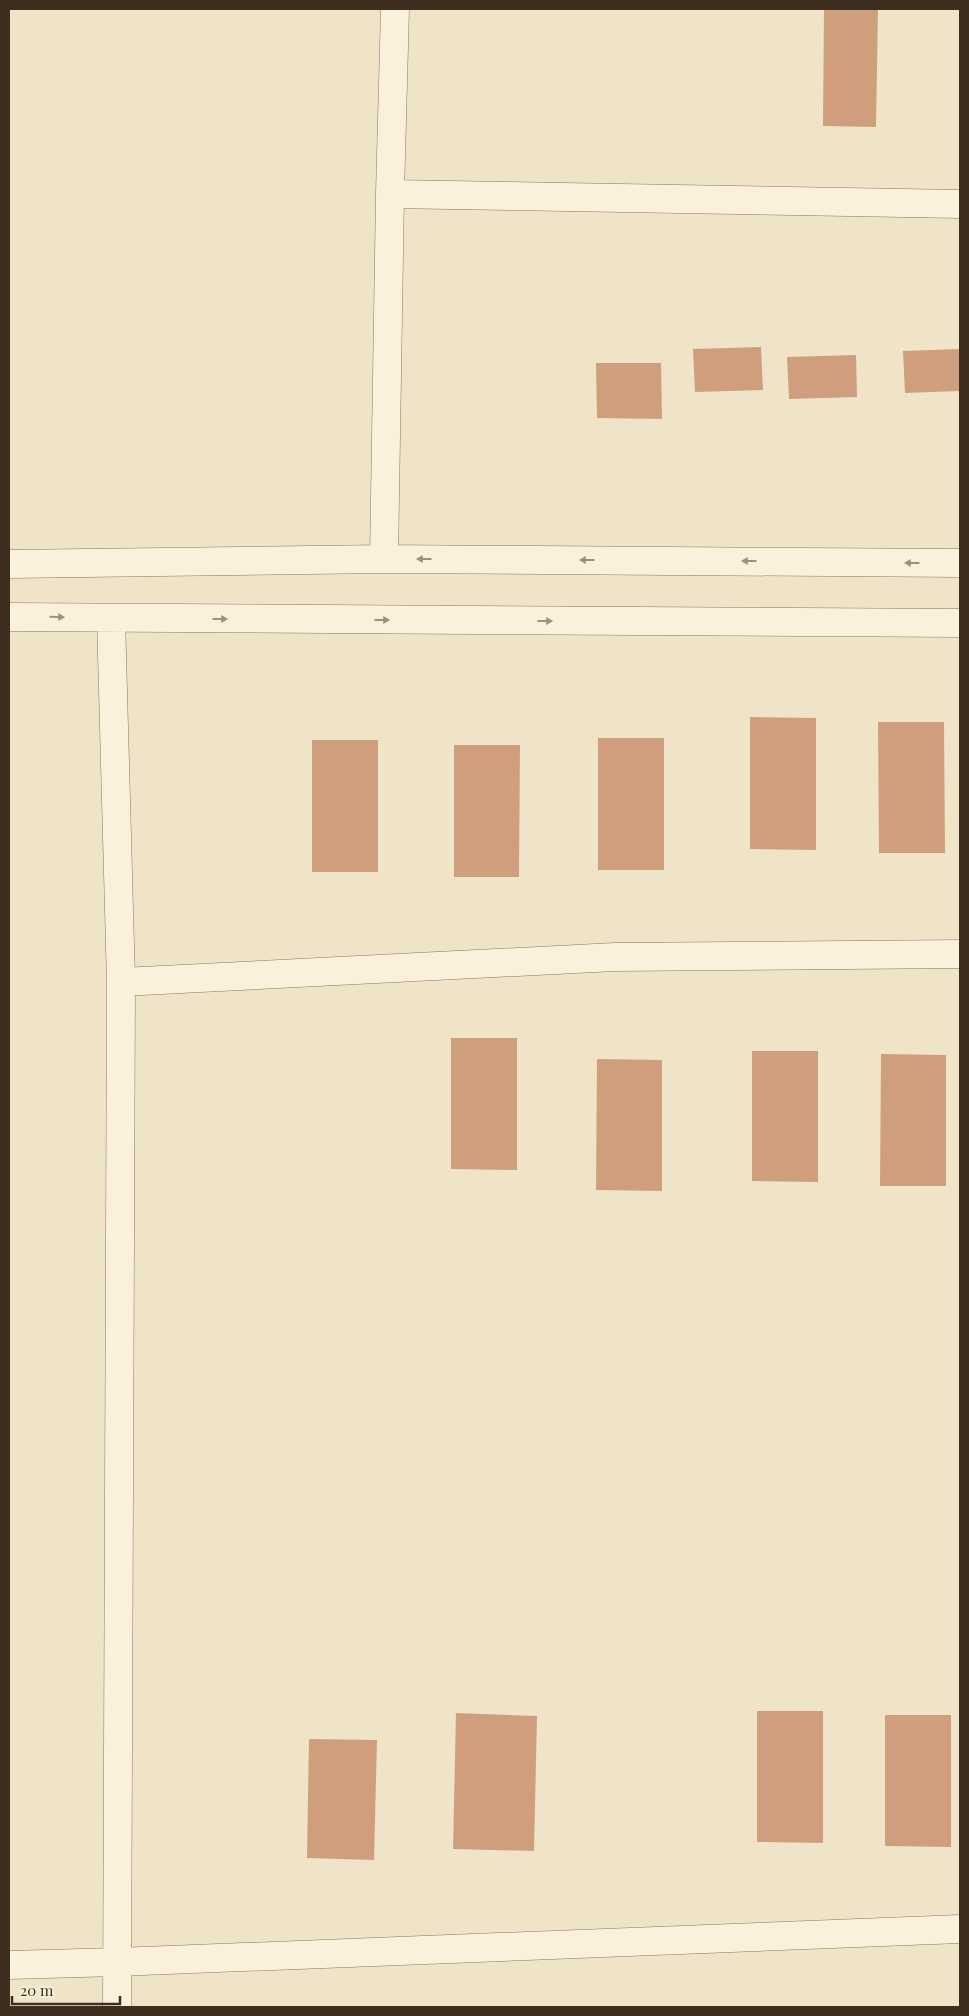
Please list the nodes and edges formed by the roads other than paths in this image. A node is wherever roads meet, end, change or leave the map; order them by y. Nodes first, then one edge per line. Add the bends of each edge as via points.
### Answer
1 (395, 9) edge
2 (390, 194) junction
3 (960, 204) edge
4 (384, 559) junction
5 (960, 563) edge
6 (9, 564) edge
7 (9, 617) edge
8 (111, 618) junction
9 (960, 623) edge
10 (960, 954) edge
11 (121, 982) junction
12 (960, 1929) edge
13 (117, 1962) junction
14 (9, 1965) edge
15 (117, 2007) edge

1 - 2 street
2 - 3 street
2 - 4 street
5 -> 4 street
4 - 6 street
7 -> 8 street
8 -> 9 street
8 - 11 street
10 - 11 street via 615,957
11 - 13 street
12 - 13 street
13 - 14 street
13 - 15 street

